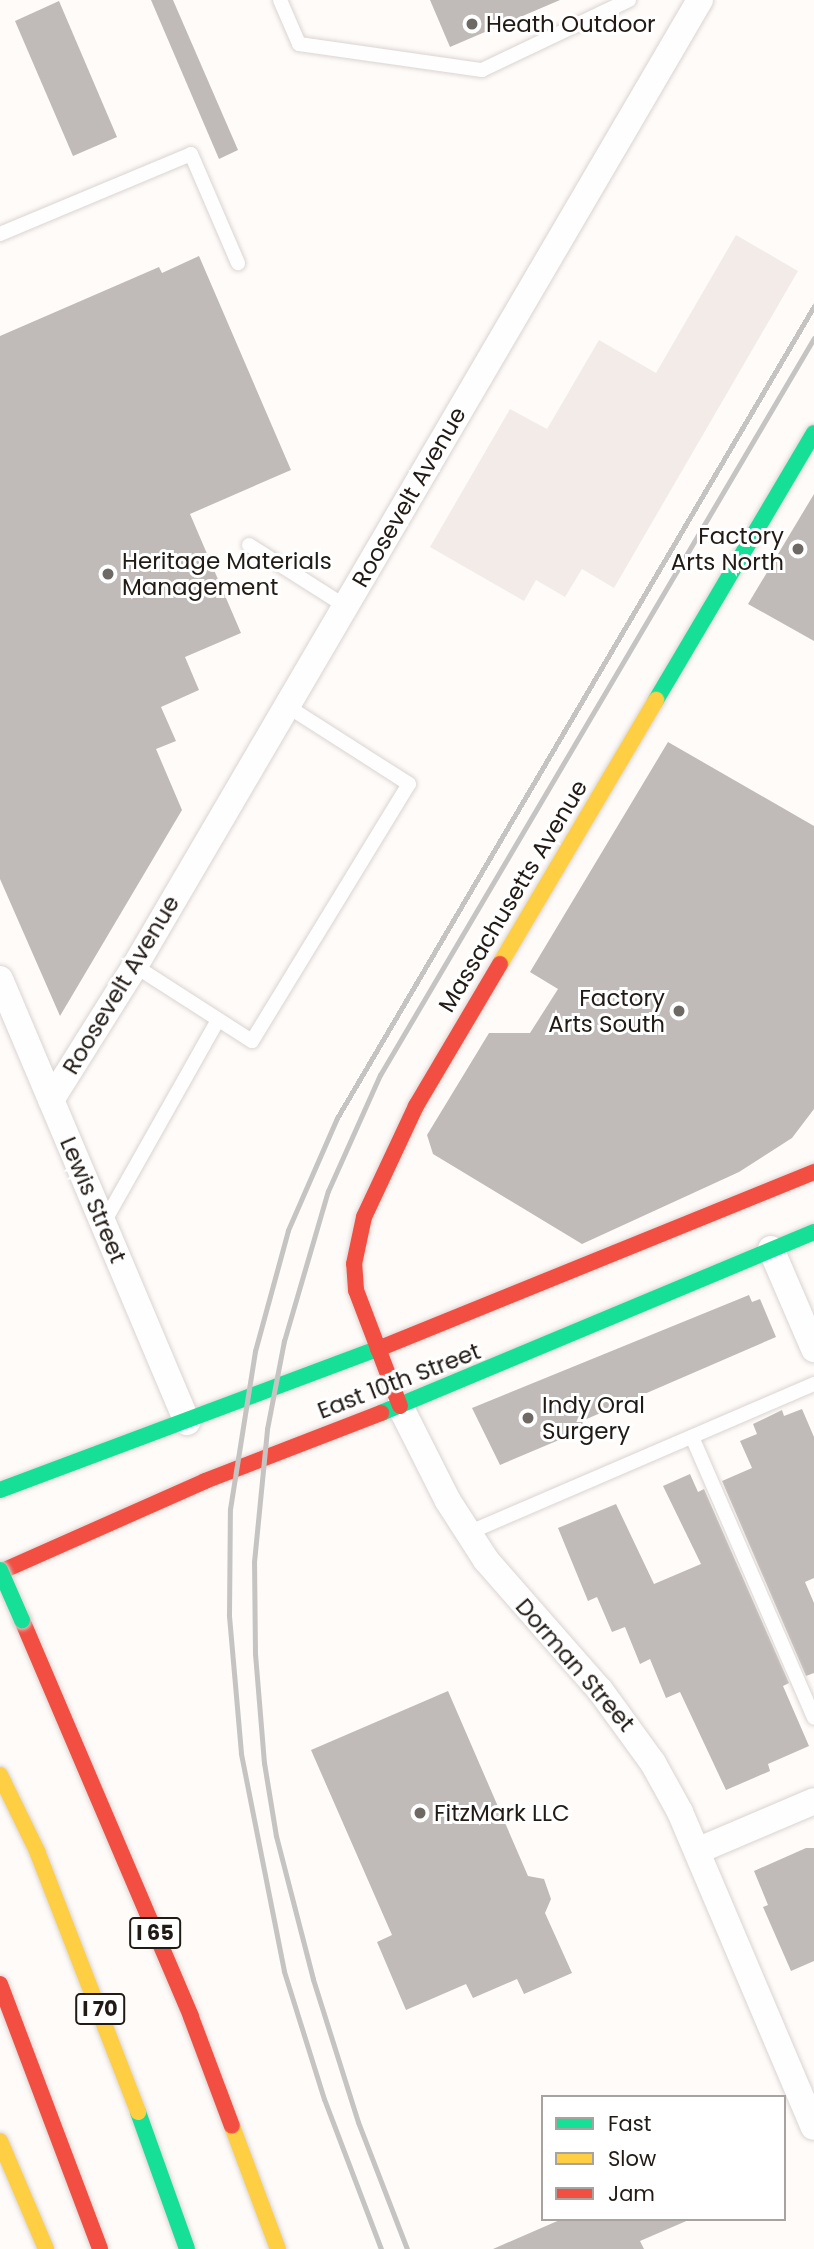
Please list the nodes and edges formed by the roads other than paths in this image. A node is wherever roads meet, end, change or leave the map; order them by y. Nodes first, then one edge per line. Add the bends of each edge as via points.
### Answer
1 (280, 0) edge
2 (629, 0) edge
3 (700, 0) edge
4 (0, 234) edge
5 (238, 263) dead end
6 (814, 433) edge
7 (249, 545) dead end
8 (345, 606) junction
9 (287, 706) junction
10 (135, 966) junction
11 (0, 979) edge
12 (218, 1020) junction
13 (51, 1100) junction
14 (814, 1172) edge
15 (103, 1224) junction
16 (814, 1232) edge
17 (771, 1249) junction
18 (814, 1349) edge
19 (377, 1350) junction
20 (814, 1384) edge
21 (400, 1406) junction
22 (187, 1422) junction
23 (692, 1437) junction
24 (0, 1490) edge
25 (468, 1533) junction
26 (0, 1571) edge
27 (814, 1718) edge
28 (0, 1775) edge
29 (814, 1801) edge
30 (697, 1851) junction
31 (0, 1984) edge
32 (811, 2113) edge
33 (0, 2141) edge
34 (46, 2249) edge
35 (100, 2249) edge
36 (187, 2249) edge
37 (278, 2249) edge

1 - 2 lane via 299,44 482,70
3 - 8 street, Roosevelt Avenue
4 - 5 lane via 191,154
6 - 19 main road, Massachusetts Avenue via 416,1106 376,1189 364,1217 354,1264 359,1302
7 - 8 lane
8 - 9 street, Roosevelt Avenue
9 - 10 street, Roosevelt Avenue
9 - 12 lane via 409,784 252,1041
10 - 12 lane
10 - 13 street, Roosevelt Avenue
11 - 13 street, Lewis Street
12 - 15 lane
13 - 15 street, Lewis Street
14 - 19 main road, East 10th Street via 569,1276
15 - 22 street, Lewis Street
16 - 17 main road, East 10th Street
17 - 18 street
17 - 21 main road, East 10th Street
19 - 21 main road, Massachusetts Avenue
19 - 22 main road, East 10th Street
20 - 23 lane
21 - 25 street, Dorman Street
21 - 26 main road, East 10th Street via 249,1462
22 - 24 main road, East 10th Street
23 - 25 lane
23 - 27 lane
25 - 30 street, Dorman Street via 501,1579 635,1735
26 - 37 main road, I 65, bridge via 191,2017
28 - 36 main road, I 70 via 37,1851 97,2000
29 - 30 street
30 - 32 street, Dorman Street
31 - 35 main road
33 - 34 main road

